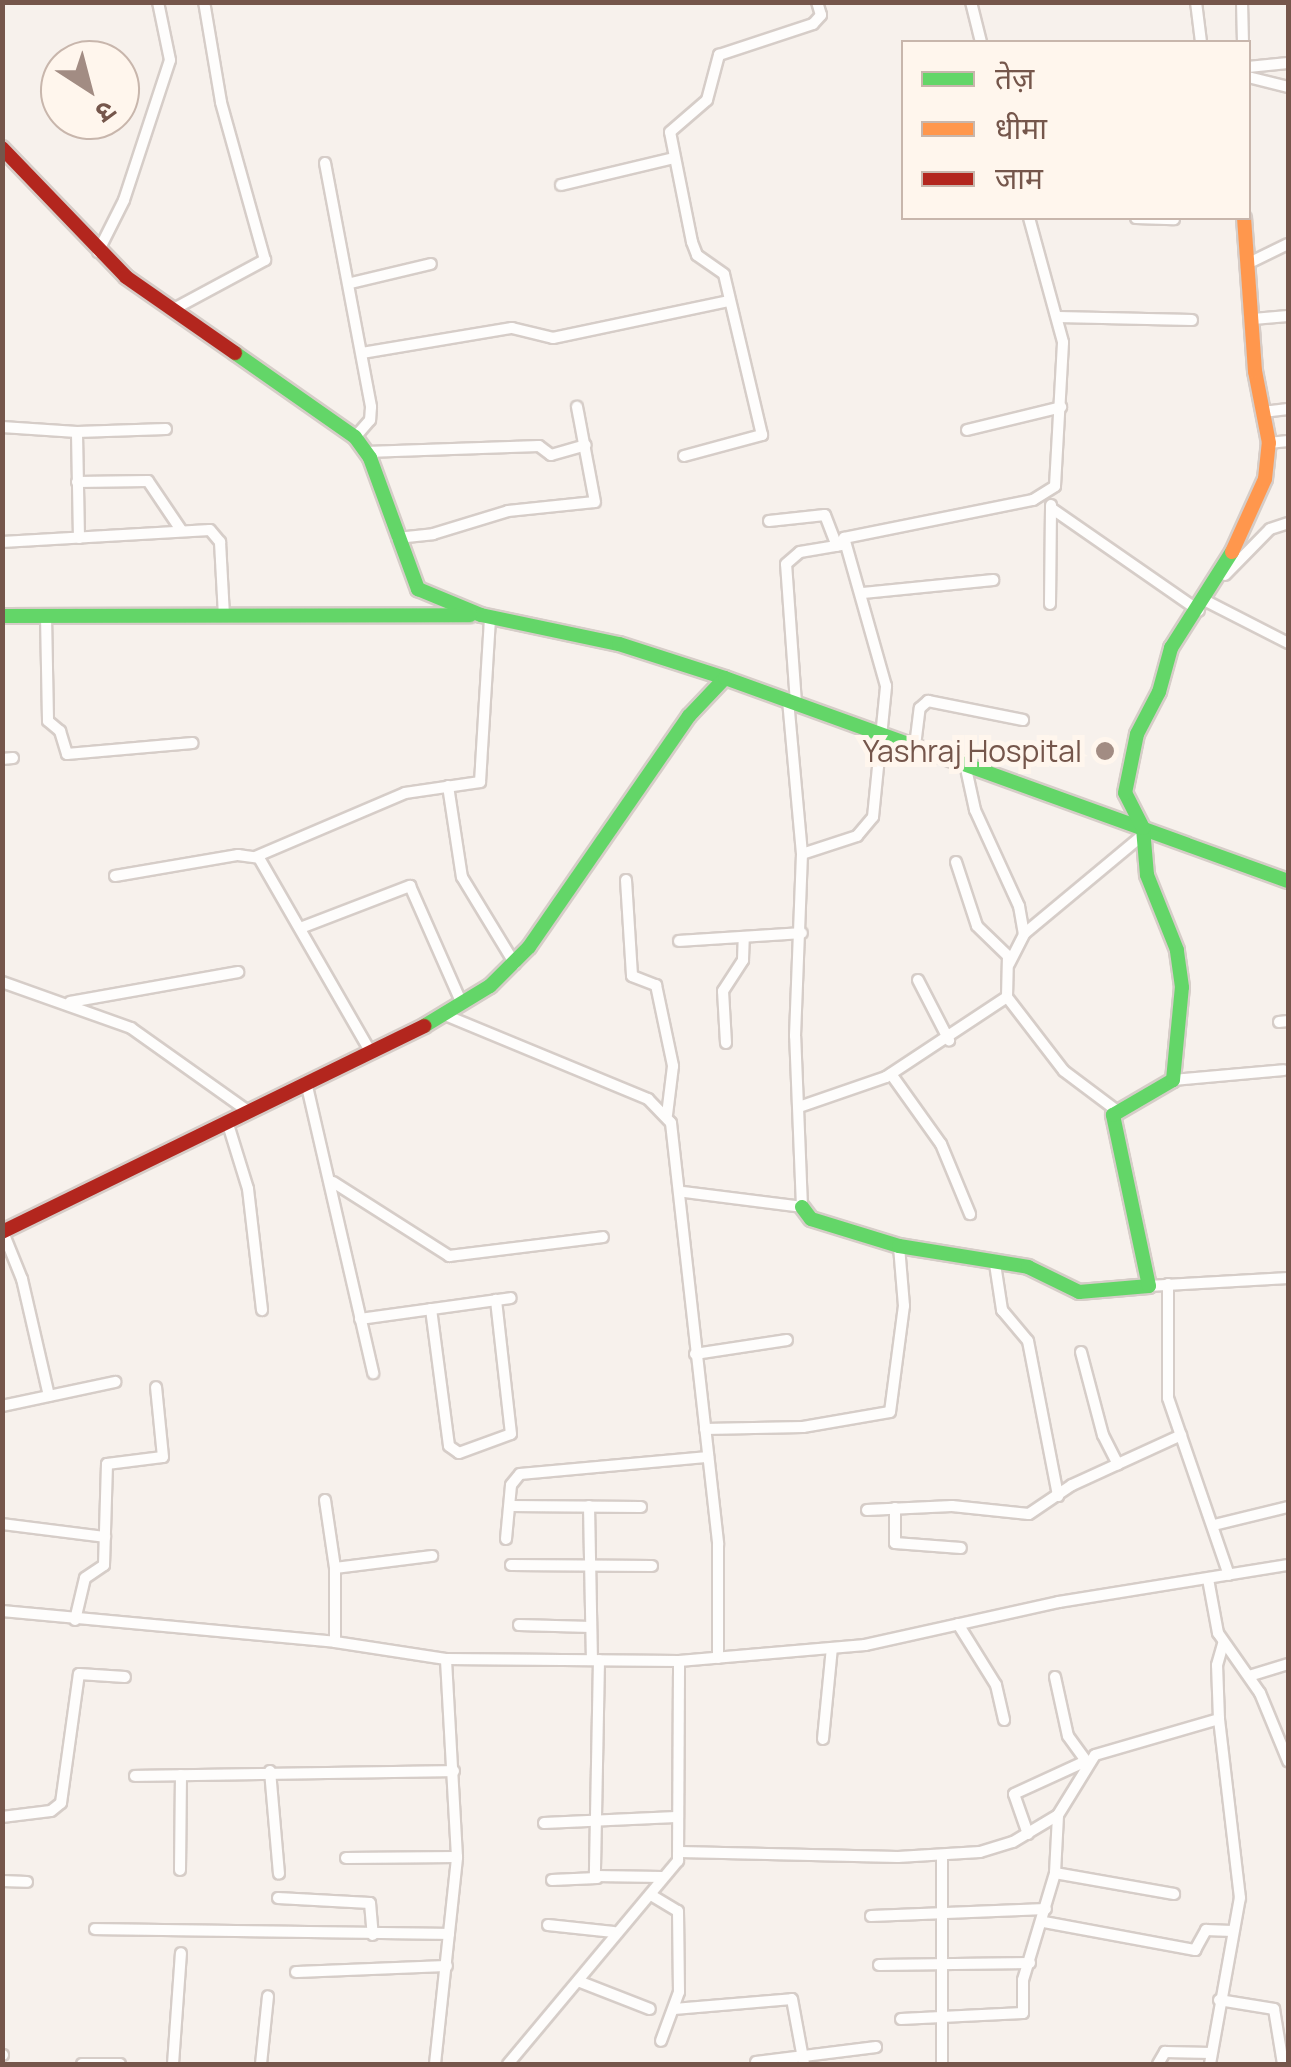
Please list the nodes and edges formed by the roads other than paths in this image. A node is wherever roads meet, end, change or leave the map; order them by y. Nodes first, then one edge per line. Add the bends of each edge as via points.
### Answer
1 (158, 2) edge
2 (204, 2) edge
3 (818, 2) edge
4 (971, 2) edge
5 (1196, 2) edge
6 (1242, 2) edge
7 (980, 40) edge
8 (1201, 40) edge
9 (1243, 40) edge
10 (1288, 63) edge
11 (1251, 66) edge
12 (1251, 79) edge
13 (1288, 86) edge
14 (2, 148) edge
15 (674, 158) junction
16 (326, 163) dead end
17 (562, 186) dead end
18 (1030, 220) edge
19 (1244, 220) edge
20 (1288, 244) edge
21 (98, 252) junction
22 (1251, 262) junction
23 (431, 264) dead end
24 (352, 283) junction
25 (728, 301) junction
26 (172, 310) junction
27 (1288, 316) edge
28 (1058, 317) junction
29 (1253, 319) junction
30 (1192, 320) dead end
31 (362, 353) junction
32 (577, 407) dead end
33 (1061, 407) junction
34 (1288, 409) edge
35 (1263, 412) junction
36 (2, 428) edge
37 (166, 430) dead end
38 (967, 430) dead end
39 (77, 432) junction
40 (355, 437) junction
41 (1288, 441) edge
42 (1269, 443) junction
43 (586, 445) junction
44 (366, 452) junction
45 (684, 456) dead end
46 (77, 482) junction
47 (1049, 494) junction
48 (1051, 508) junction
49 (769, 522) dead end
50 (1288, 524) edge
51 (180, 530) junction
52 (78, 538) junction
53 (2, 542) edge
54 (397, 543) junction
55 (839, 545) junction
56 (993, 580) dead end
57 (1218, 582) junction
58 (863, 593) junction
59 (1050, 604) dead end
60 (1203, 606) junction
61 (2, 616) edge
62 (46, 616) junction
63 (224, 616) junction
64 (486, 616) junction
65 (1288, 643) edge
66 (725, 678) junction
67 (792, 701) junction
68 (1023, 720) dead end
69 (883, 734) junction
70 (194, 742) dead end
71 (915, 746) junction
72 (965, 764) junction
73 (448, 786) junction
74 (1143, 832) junction
75 (802, 854) junction
76 (255, 857) junction
77 (956, 862) dead end
78 (115, 876) dead end
79 (626, 880) dead end
80 (1288, 882) edge
81 (303, 927) junction
82 (802, 933) junction
83 (1024, 934) junction
84 (744, 937) junction
85 (678, 941) dead end
86 (515, 964) junction
87 (1010, 964) junction
88 (238, 972) dead end
89 (918, 980) dead end
90 (2, 982) edge
91 (1007, 998) junction
92 (64, 1004) junction
93 (462, 1004) junction
94 (445, 1015) junction
95 (949, 1040) junction
96 (726, 1043) dead end
97 (370, 1051) junction
98 (1284, 1070) dead end
99 (891, 1074) junction
100 (1173, 1080) junction
101 (306, 1082) junction
102 (798, 1107) junction
103 (1116, 1110) junction
104 (248, 1111) junction
105 (667, 1115) junction
106 (228, 1121) junction
107 (333, 1182) junction
108 (684, 1192) junction
109 (802, 1207) junction
110 (970, 1214) dead end
111 (3, 1232) edge
112 (603, 1237) dead end
113 (898, 1246) junction
114 (995, 1264) junction
115 (1288, 1278) edge
116 (1168, 1284) junction
117 (1149, 1286) junction
118 (511, 1298) dead end
119 (496, 1300) junction
120 (432, 1309) junction
121 (262, 1310) dead end
122 (360, 1319) junction
123 (786, 1340) dead end
124 (1081, 1352) dead end
125 (696, 1354) junction
126 (373, 1373) dead end
127 (115, 1382) dead end
128 (156, 1388) dead end
129 (49, 1396) junction
130 (2, 1406) edge
131 (705, 1429) junction
132 (1181, 1435) junction
133 (708, 1457) junction
134 (1118, 1464) junction
135 (1058, 1496) junction
136 (325, 1500) dead end
137 (510, 1506) junction
138 (589, 1506) junction
139 (641, 1507) dead end
140 (895, 1508) junction
141 (1288, 1508) edge
142 (867, 1510) dead end
143 (2, 1524) edge
144 (1214, 1525) junction
145 (105, 1537) junction
146 (506, 1540) dead end
147 (962, 1548) dead end
148 (432, 1556) dead end
149 (511, 1565) dead end
150 (590, 1565) junction
151 (652, 1566) dead end
152 (335, 1568) junction
153 (1288, 1568) edge
154 (1229, 1575) junction
155 (1208, 1579) junction
156 (2, 1611) edge
157 (75, 1620) junction
158 (958, 1624) junction
159 (519, 1625) dead end
160 (592, 1627) junction
161 (335, 1642) junction
162 (1223, 1644) junction
163 (832, 1648) junction
164 (718, 1658) junction
165 (446, 1659) junction
166 (596, 1660) junction
167 (679, 1661) junction
168 (1288, 1664) edge
169 (1055, 1676) dead end
170 (1248, 1676) junction
171 (126, 1677) dead end
172 (1219, 1719) junction
173 (1004, 1720) dead end
174 (823, 1739) dead end
175 (1288, 1761) edge
176 (1087, 1763) junction
177 (270, 1770) junction
178 (454, 1770) junction
179 (182, 1774) junction
180 (136, 1776) dead end
181 (1058, 1815) junction
182 (2, 1817) edge
183 (676, 1817) junction
184 (600, 1819) junction
185 (544, 1824) dead end
186 (1028, 1834) junction
187 (680, 1852) junction
188 (942, 1856) junction
189 (457, 1857) junction
190 (346, 1858) dead end
191 (180, 1870) dead end
192 (1054, 1873) junction
193 (279, 1874) dead end
194 (662, 1877) junction
195 (598, 1878) junction
196 (552, 1880) dead end
197 (2, 1881) edge
198 (28, 1882) dead end
199 (1174, 1894) dead end
200 (652, 1895) junction
201 (278, 1898) dead end
202 (1046, 1910) junction
203 (871, 1916) dead end
204 (945, 1916) junction
205 (1044, 1922) junction
206 (548, 1925) dead end
207 (95, 1929) dead end
208 (1232, 1931) junction
209 (614, 1932) junction
210 (449, 1934) junction
211 (372, 1935) junction
212 (181, 1953) dead end
213 (1030, 1964) junction
214 (879, 1965) dead end
215 (448, 1966) junction
216 (944, 1966) junction
217 (296, 1972) dead end
218 (578, 1980) junction
219 (268, 1996) dead end
220 (1219, 2000) junction
221 (650, 2008) dead end
222 (674, 2008) junction
223 (943, 2018) junction
224 (901, 2020) dead end
225 (661, 2041) dead end
226 (876, 2047) dead end
227 (1211, 2059) edge
228 (804, 2061) edge
229 (756, 2062) dead end
230 (82, 2064) edge
231 (120, 2064) edge
232 (173, 2064) edge
233 (262, 2064) edge
234 (435, 2064) edge
235 (508, 2064) edge
236 (942, 2064) edge
237 (1158, 2064) edge
238 (1283, 2064) edge

1 - 21 street via 170,60 124,200
2 - 26 street via 221,102 265,260
3 - 15 street via 820,15 812,24 718,55 707,100 670,132
4 - 7 street
5 - 8 street
6 - 9 street
10 - 11 street
12 - 13 street
14 - 21 main road
15 - 17 street
15 - 25 street via 694,250 722,270
16 - 24 street
18 - 28 street
19 - 22 main road
20 - 22 street
21 - 26 main road
22 - 29 main road
23 - 24 street
24 - 31 street
25 - 31 street via 553,338 512,328
25 - 45 street via 762,434
26 - 40 main road
27 - 29 street
28 - 30 street
28 - 33 street
29 - 35 main road
31 - 40 street via 372,414
32 - 43 street
33 - 38 street
33 - 47 street via 1057,475
34 - 35 street
35 - 42 main road
36 - 39 street
37 - 39 street
39 - 46 street
40 - 44 main road
41 - 42 street
42 - 57 main road via 1260,498
43 - 44 street via 551,455 539,446
43 - 54 street via 594,502 508,512
44 - 54 main road
46 - 51 street via 148,481
46 - 52 street
47 - 48 street
47 - 55 street via 848,535
48 - 59 street
48 - 60 street
49 - 55 street via 824,514
50 - 57 street via 1270,529
51 - 52 street
51 - 63 street via 215,532
52 - 53 street
54 - 64 main road via 418,588
55 - 58 street
55 - 67 street via 800,552 786,564
56 - 58 street
57 - 60 main road
58 - 69 street via 885,678
60 - 65 street
60 - 74 main road via 1171,648 1130,759 1126,797
61 - 62 main road
62 - 63 main road
62 - 70 street via 48,721 60,730 67,754
63 - 64 main road
64 - 66 main road via 620,644
64 - 73 street via 483,778
66 - 67 main road
66 - 86 main road via 690,716
67 - 69 main road
67 - 75 street
68 - 71 street via 928,701 920,708
69 - 71 main road
69 - 75 street via 871,824
71 - 72 main road
72 - 74 main road
72 - 83 street via 975,810 1019,906
73 - 76 street via 404,793
73 - 86 street via 462,877
74 - 80 main road
74 - 83 street
74 - 100 main road via 1147,875 1181,966
75 - 82 street
76 - 78 street
76 - 81 street
77 - 87 street via 977,926
79 - 105 street via 632,976 656,986 674,1066
81 - 93 street via 410,886
81 - 97 street
82 - 84 street
82 - 102 street
83 - 87 street
84 - 85 street
84 - 96 street via 742,960 724,991
86 - 93 main road
87 - 91 street
88 - 92 street
89 - 95 street
90 - 92 street
91 - 95 street
91 - 103 street via 1064,1071
92 - 104 street via 131,1028
93 - 94 main road
94 - 97 main road
94 - 105 street via 648,1099
95 - 99 street
97 - 101 main road
98 - 100 street
99 - 102 street
99 - 110 street via 941,1144
100 - 103 main road via 1161,1093
101 - 104 main road
101 - 107 street
102 - 109 street
103 - 117 main road
104 - 106 main road
105 - 108 street
106 - 111 main road
106 - 121 street via 248,1189
107 - 112 street via 449,1256
107 - 122 street
108 - 109 street
108 - 125 street
109 - 113 main road via 808,1218
111 - 129 street via 22,1279
113 - 114 main road
113 - 131 street via 904,1306 890,1412 803,1428
114 - 117 main road via 1028,1267 1088,1294
114 - 135 street via 1002,1310 1028,1340
115 - 116 street
116 - 117 street
116 - 132 street via 1167,1391
118 - 119 street
119 - 120 street
119 - 120 street via 511,1434 459,1453 450,1446
120 - 122 street
122 - 126 street
123 - 125 street
124 - 134 street via 1104,1439
125 - 131 street
127 - 129 street
128 - 145 street via 163,1456 107,1464
129 - 130 street
131 - 133 street
132 - 134 street
132 - 144 street
133 - 137 street via 520,1474
133 - 164 street via 718,1544
134 - 135 street
135 - 140 street via 1029,1514
136 - 152 street
137 - 138 street
137 - 146 street
138 - 139 street
138 - 150 street
140 - 142 street
140 - 147 street via 895,1543
141 - 144 street
143 - 145 street
144 - 154 street
145 - 157 street via 103,1570 85,1578
148 - 152 street
149 - 150 street
150 - 151 street
150 - 160 street
152 - 161 street
153 - 154 street
154 - 155 street
155 - 158 street
155 - 162 street
156 - 157 street
157 - 161 street
158 - 163 street
158 - 173 street via 996,1685
159 - 160 street
160 - 166 street
161 - 165 street
162 - 170 street
162 - 172 street
163 - 164 street
163 - 174 street
164 - 167 street
165 - 166 street
165 - 178 street
166 - 167 street
166 - 184 street
167 - 183 street
168 - 170 street
169 - 176 street via 1068,1736
170 - 175 street
171 - 182 street via 79,1674 61,1803 51,1811
172 - 176 street via 1100,1752
172 - 208 street via 1240,1898
176 - 181 street
176 - 186 street via 1014,1794
177 - 178 street
177 - 179 street
177 - 193 street
178 - 189 street
179 - 180 street
179 - 191 street
181 - 186 street
181 - 192 street
183 - 184 street
183 - 187 street
184 - 185 street
184 - 195 street
186 - 188 street via 995,1848
187 - 188 street
187 - 194 street
188 - 204 street
189 - 190 street
189 - 210 street
192 - 199 street
192 - 202 street
194 - 195 street
194 - 200 street
195 - 196 street
197 - 198 street
200 - 209 street
200 - 222 street via 678,1910
201 - 211 street via 370,1902
202 - 204 street
202 - 205 street
203 - 204 street
204 - 216 street
205 - 208 street via 1195,1950 1206,1930
205 - 213 street
206 - 209 street
207 - 211 street
208 - 220 street
209 - 218 street
210 - 211 street
210 - 215 street
212 - 232 street
213 - 216 street
213 - 223 street via 1022,2015
214 - 216 street
215 - 217 street
215 - 234 street
216 - 223 street
218 - 221 street
218 - 235 street
219 - 233 street
220 - 227 street
220 - 238 street via 1274,2010
222 - 225 street
222 - 228 street via 792,1998
223 - 224 street
223 - 236 street
226 - 228 street
227 - 237 street via 1165,2052
228 - 229 street
230 - 231 street

